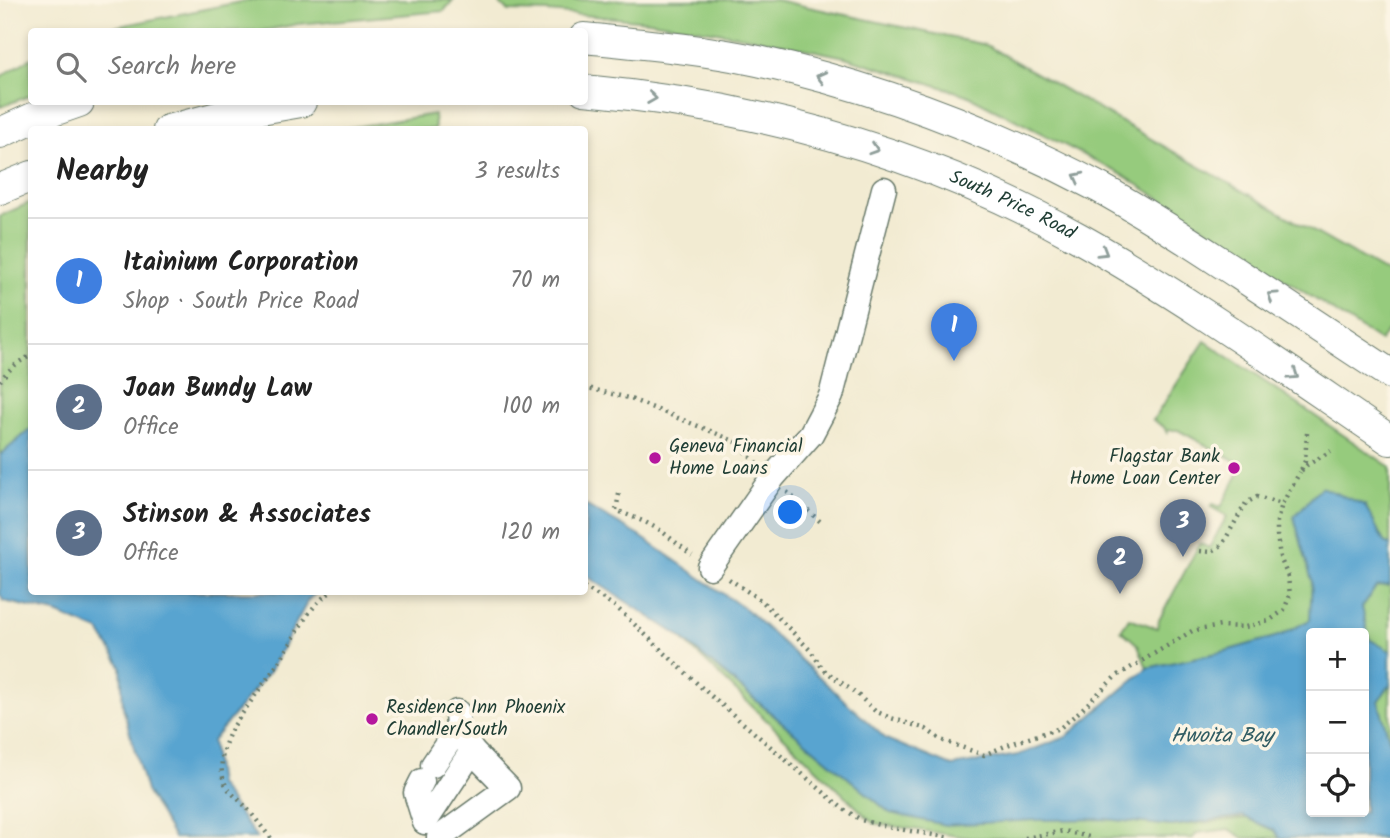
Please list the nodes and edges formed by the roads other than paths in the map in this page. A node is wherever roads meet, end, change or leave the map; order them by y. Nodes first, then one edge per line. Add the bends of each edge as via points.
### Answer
1 (588, 38) edge
2 (588, 90) edge
3 (70, 105) edge
4 (284, 105) edge
5 (183, 126) edge
6 (0, 133) edge
7 (28, 178) edge
8 (0, 189) edge
9 (884, 189) dead end
10 (1390, 374) edge
11 (1390, 440) edge
12 (710, 567) road end
13 (472, 751) junction
14 (439, 838) edge

10 -> 1 main road via 1181,236 1102,189 1019,148 842,82 757,61
2 -> 11 main road, South Price Road via 706,106 782,122 933,169 1077,237
3 - 6 main road
4 - 5 main road
7 - 8 main road
9 - 12 street via 831,396 811,434 771,479
13 - 13 street via 458,720 416,793 425,822
13 - 14 street via 508,788

